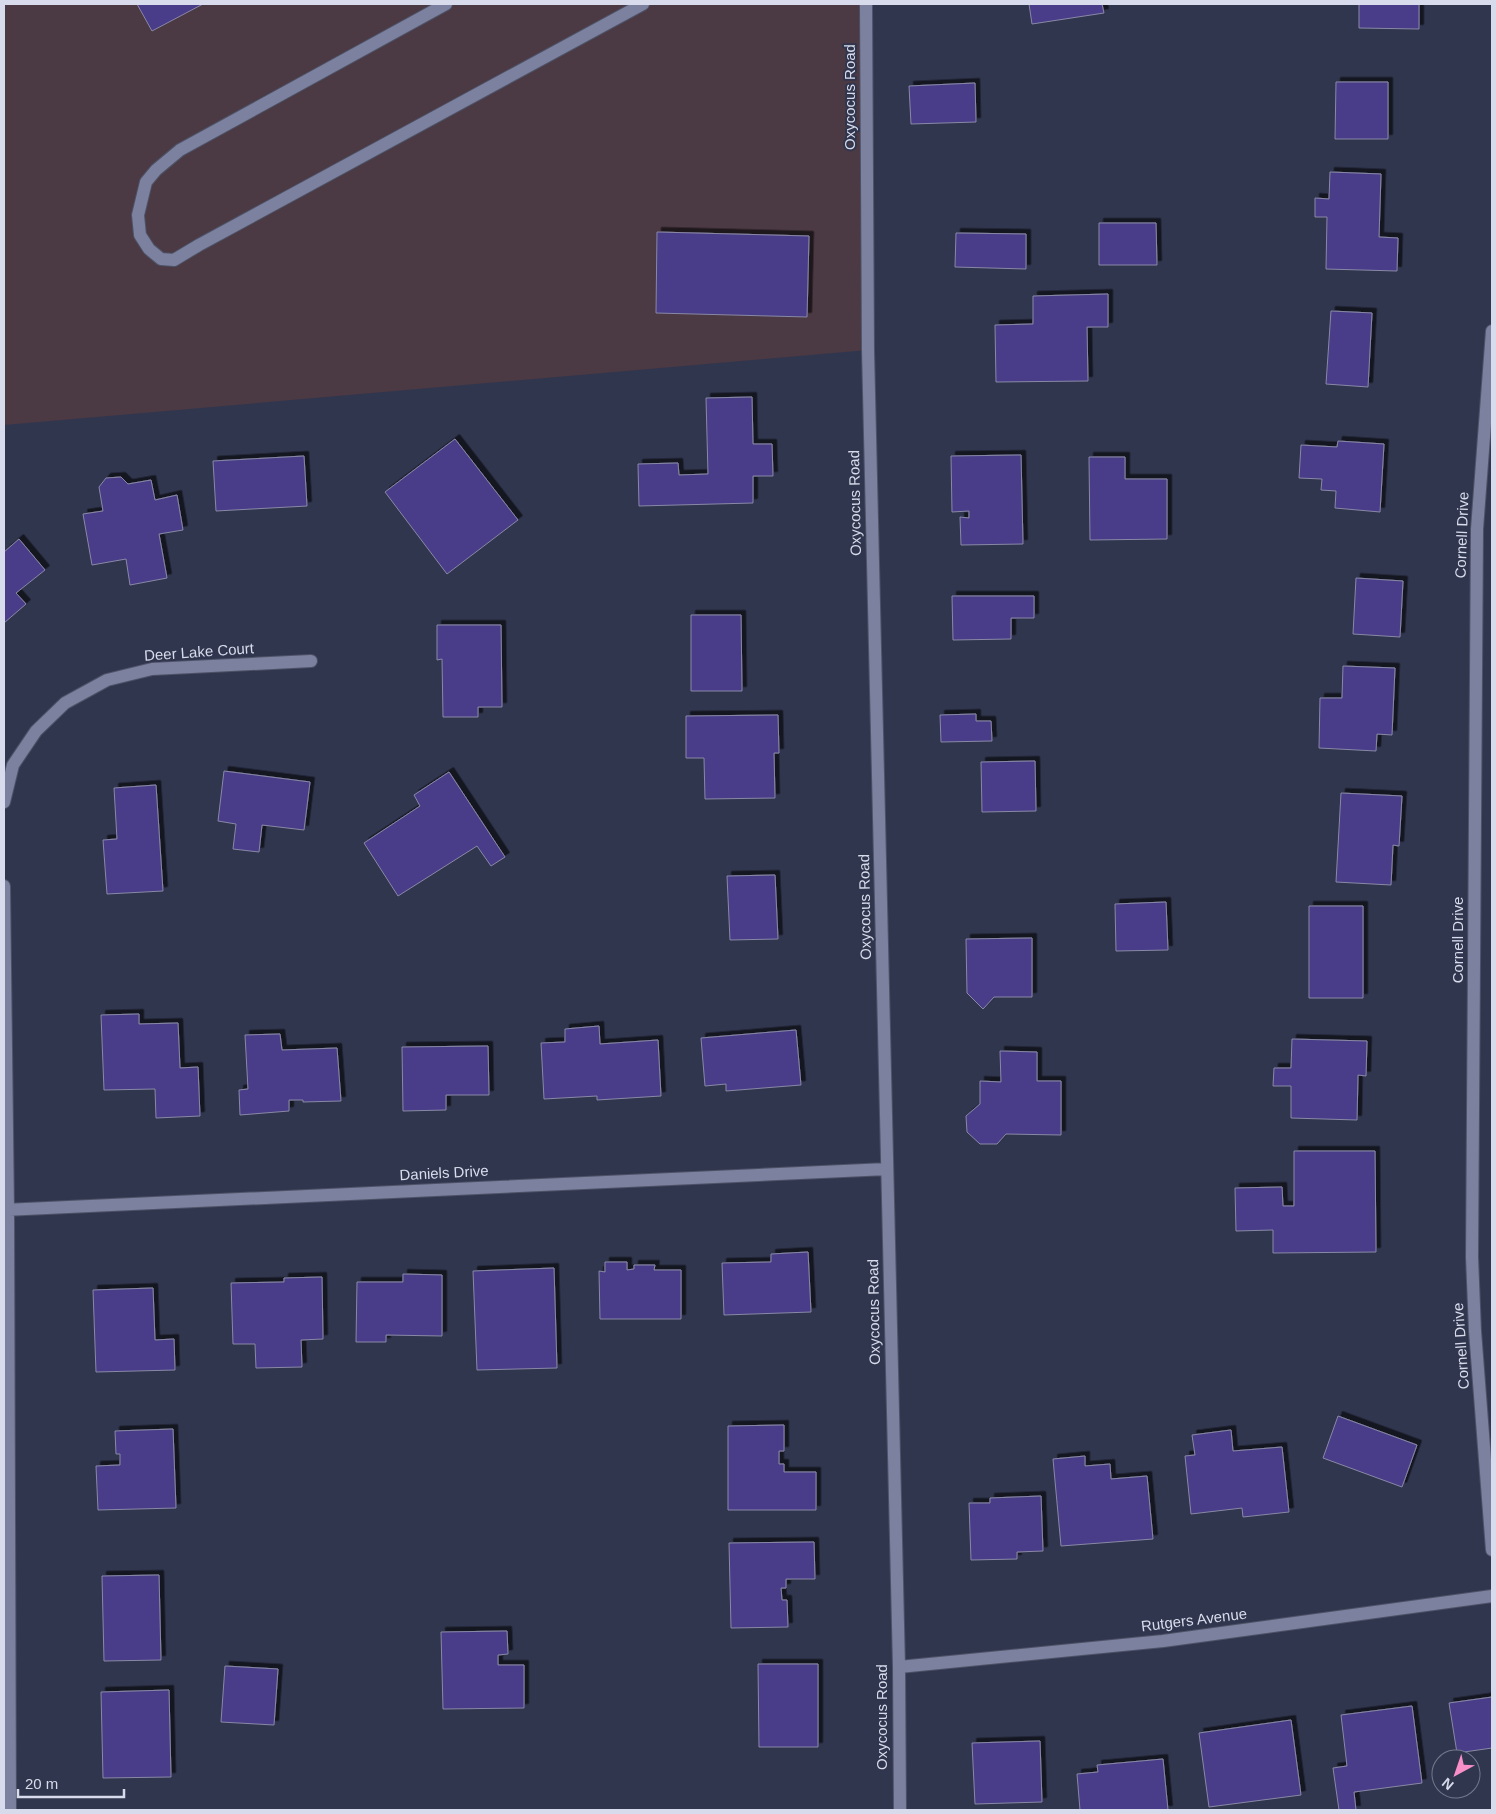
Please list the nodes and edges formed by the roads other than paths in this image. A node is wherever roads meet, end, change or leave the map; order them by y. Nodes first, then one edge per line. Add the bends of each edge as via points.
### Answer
1 (446, 4) edge
2 (642, 4) edge
3 (866, 4) edge
4 (1492, 331) edge
5 (311, 661) dead end
6 (4, 802) edge
7 (4, 886) edge
8 (887, 1169) junction
9 (6, 1210) edge
10 (1492, 1550) edge
11 (1492, 1596) edge
12 (899, 1667) junction
13 (10, 1810) edge
14 (900, 1810) edge

1 - 2 street via 180,150 146,182 138,215 140,235 149,249 161,259 174,260
3 - 8 street, Oxycocus Road via 868,350
4 - 10 street, Cornell Drive via 1477,528 1472,1247 1475,1331
5 - 6 street, Deer Lake Court via 152,669 107,680 65,703 36,731 13,765
7 - 9 street
8 - 9 street, Daniels Drive
8 - 12 street, Oxycocus Road
9 - 13 street
11 - 12 street, Rutgers Avenue via 1163,1641
12 - 14 street, Oxycocus Road

